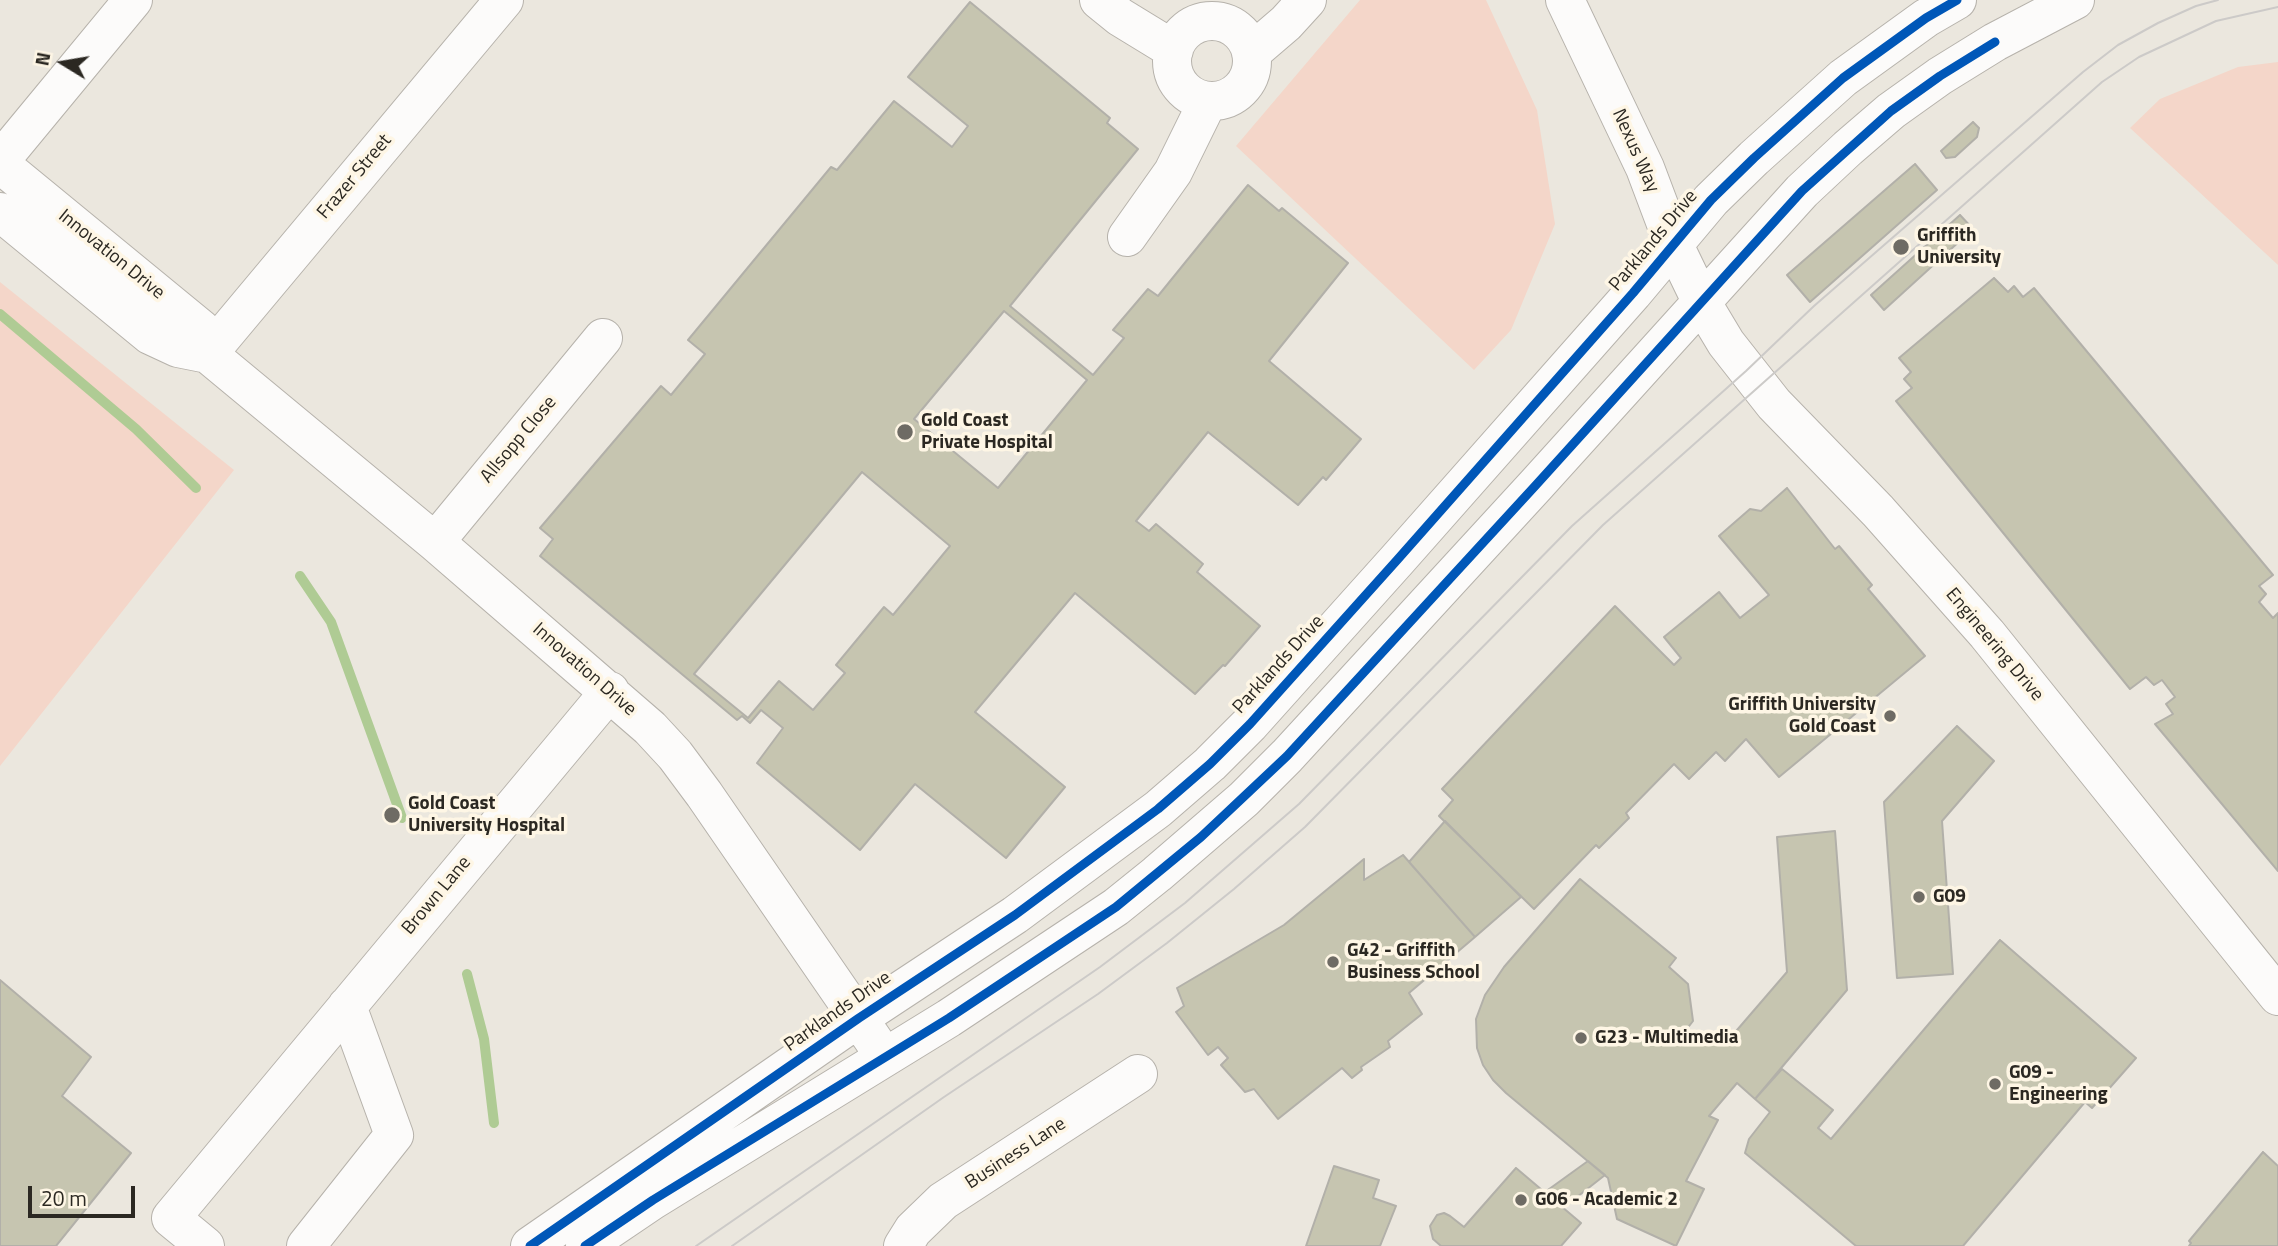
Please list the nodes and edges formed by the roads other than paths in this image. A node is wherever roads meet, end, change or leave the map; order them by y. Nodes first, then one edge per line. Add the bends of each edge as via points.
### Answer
1 (133, 0) edge
2 (503, 0) edge
3 (1099, 0) edge
4 (1307, 0) edge
5 (1565, 0) edge
6 (1957, 0) edge
7 (2075, 0) edge
8 (1174, 50) junction
9 (1251, 53) junction
10 (1208, 101) junction
11 (0, 162) edge
12 (0, 212) edge
13 (1127, 237) dead end
14 (1674, 245) junction
15 (1702, 303) junction
16 (603, 338) dead end
17 (208, 354) junction
18 (435, 541) junction
19 (610, 691) junction
20 (2278, 996) edge
21 (347, 1006) junction
22 (859, 1018) junction
23 (885, 1057) junction
24 (1138, 1074) dead end
25 (653, 1200) junction
26 (205, 1246) edge
27 (306, 1246) edge
28 (530, 1246) edge
29 (585, 1246) edge
30 (617, 1246) edge
31 (903, 1246) edge

1 - 11 street
2 - 17 street, Frazer Street
3 - 8 street
4 - 9 street
5 - 14 street, Nexus Way via 1645,168
6 - 14 street, Parklands Drive via 1843,78 1711,200
7 - 15 street via 1995,42 1891,111 1802,191
8 - 9 street via 1191,27 1218,21 1239,31
8 - 10 street via 1177,80 1185,91
9 - 10 street via 1252,67 1235,95
10 - 13 street via 1173,173
11 - 17 street, Innovation Drive via 201,330
12 - 17 street, Innovation Drive via 150,335 178,348
14 - 15 street, Nexus Way
14 - 22 street, Parklands Drive via 1398,559 1210,764 1158,809 1015,915
15 - 20 street, Engineering Drive via 1746,371 1987,634
15 - 23 street via 1244,799 1116,907
16 - 18 street, Allsopp Close
17 - 18 street, Innovation Drive
18 - 19 street, Innovation Drive
19 - 21 street, Brown Lane
19 - 22 street, Innovation Drive via 682,765
21 - 26 street, Brown Lane via 171,1218
21 - 27 street via 394,1135
22 - 23 street, Innovation Drive
22 - 28 street, Parklands Drive
23 - 25 street
24 - 31 street, Business Lane via 943,1201
25 - 29 street
25 - 30 street

